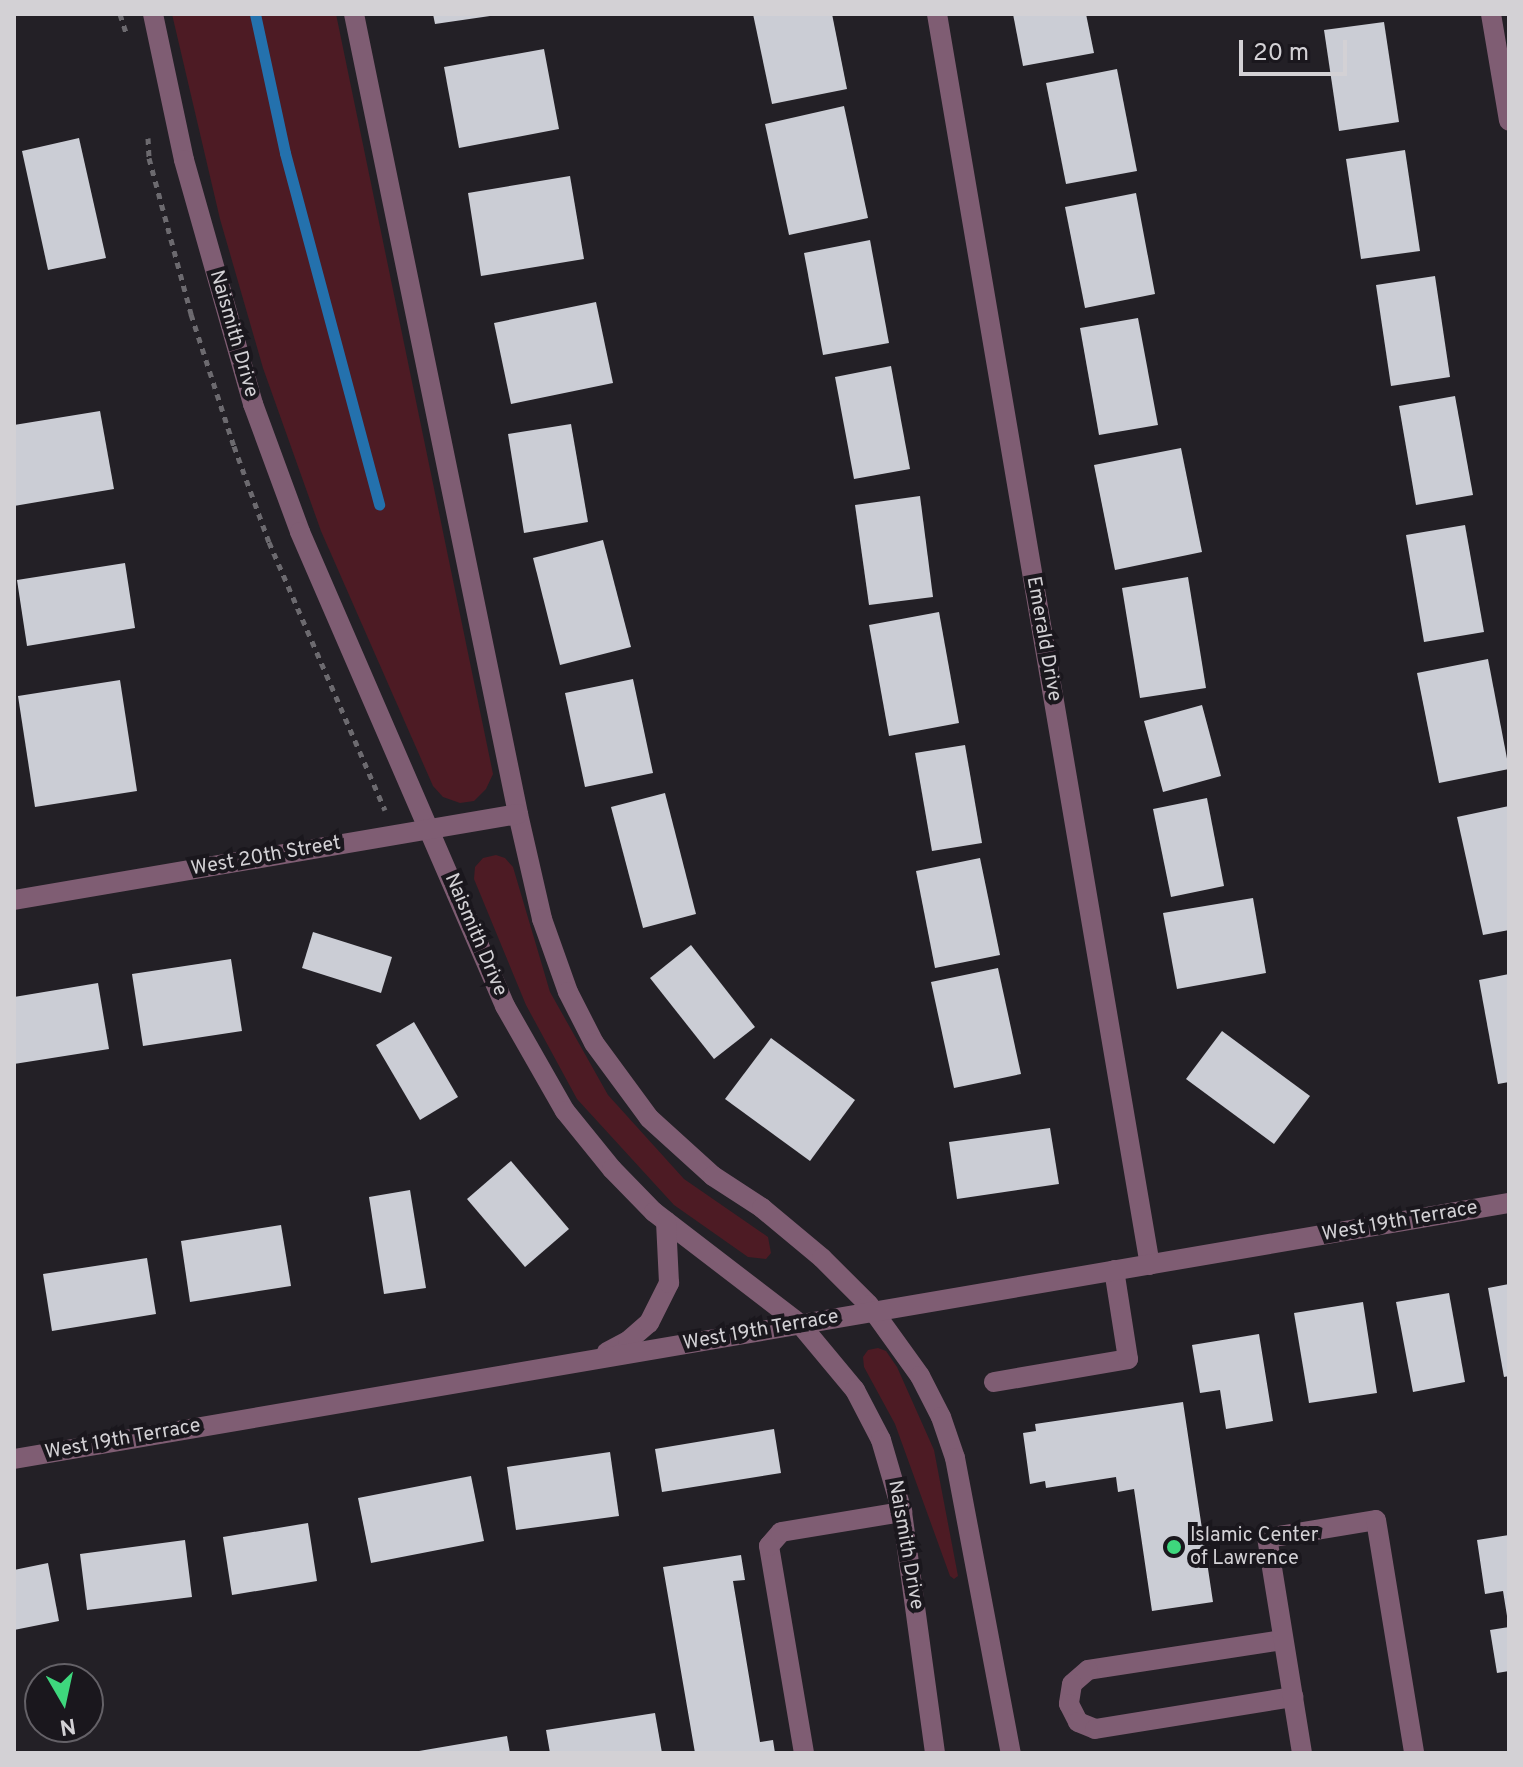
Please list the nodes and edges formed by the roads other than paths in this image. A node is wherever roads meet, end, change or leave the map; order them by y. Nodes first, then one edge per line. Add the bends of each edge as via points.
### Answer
1 (153, 14) edge
2 (354, 14) edge
3 (937, 14) edge
4 (1491, 14) edge
5 (1509, 120) edge
6 (518, 814) junction
7 (430, 829) junction
8 (14, 900) edge
9 (1509, 1203) edge
10 (666, 1221) junction
11 (1150, 1265) junction
12 (1114, 1270) junction
13 (874, 1311) junction
14 (800, 1324) junction
15 (593, 1360) junction
16 (994, 1382) dead end
17 (14, 1459) edge
18 (902, 1512) junction
19 (1283, 1640) junction
20 (1293, 1697) junction
21 (804, 1753) edge
22 (935, 1753) edge
23 (1011, 1753) edge
24 (1302, 1753) edge
25 (1414, 1753) edge

1 - 7 street, Naismith Drive via 184,160 253,404 300,532
2 - 6 street
3 - 11 street, Emerald Drive
4 - 5 street
6 - 7 street, West 20th Street
6 - 13 street via 542,919 568,992 616,1076 676,1145 822,1258
7 - 8 street, West 20th Street
7 - 10 street, Naismith Drive via 532,1057 565,1111
9 - 11 street, West 19th Terrace
10 - 14 street, Naismith Drive
10 - 15 street via 669,1283 649,1323
11 - 12 street, West 19th Terrace
12 - 13 street, West 19th Terrace
12 - 16 street via 1128,1359
13 - 14 street, West 19th Terrace
13 - 23 street via 920,1376 955,1458
14 - 15 street, West 19th Terrace
14 - 18 street, Naismith Drive via 855,1390 881,1440
15 - 17 street, West 19th Terrace
18 - 21 street via 781,1532 769,1546
18 - 22 street, Naismith Drive
19 - 20 street
19 - 20 street via 1088,1670 1072,1684 1069,1704 1078,1722 1095,1729
19 - 25 street via 1267,1538 1376,1520
20 - 24 street

